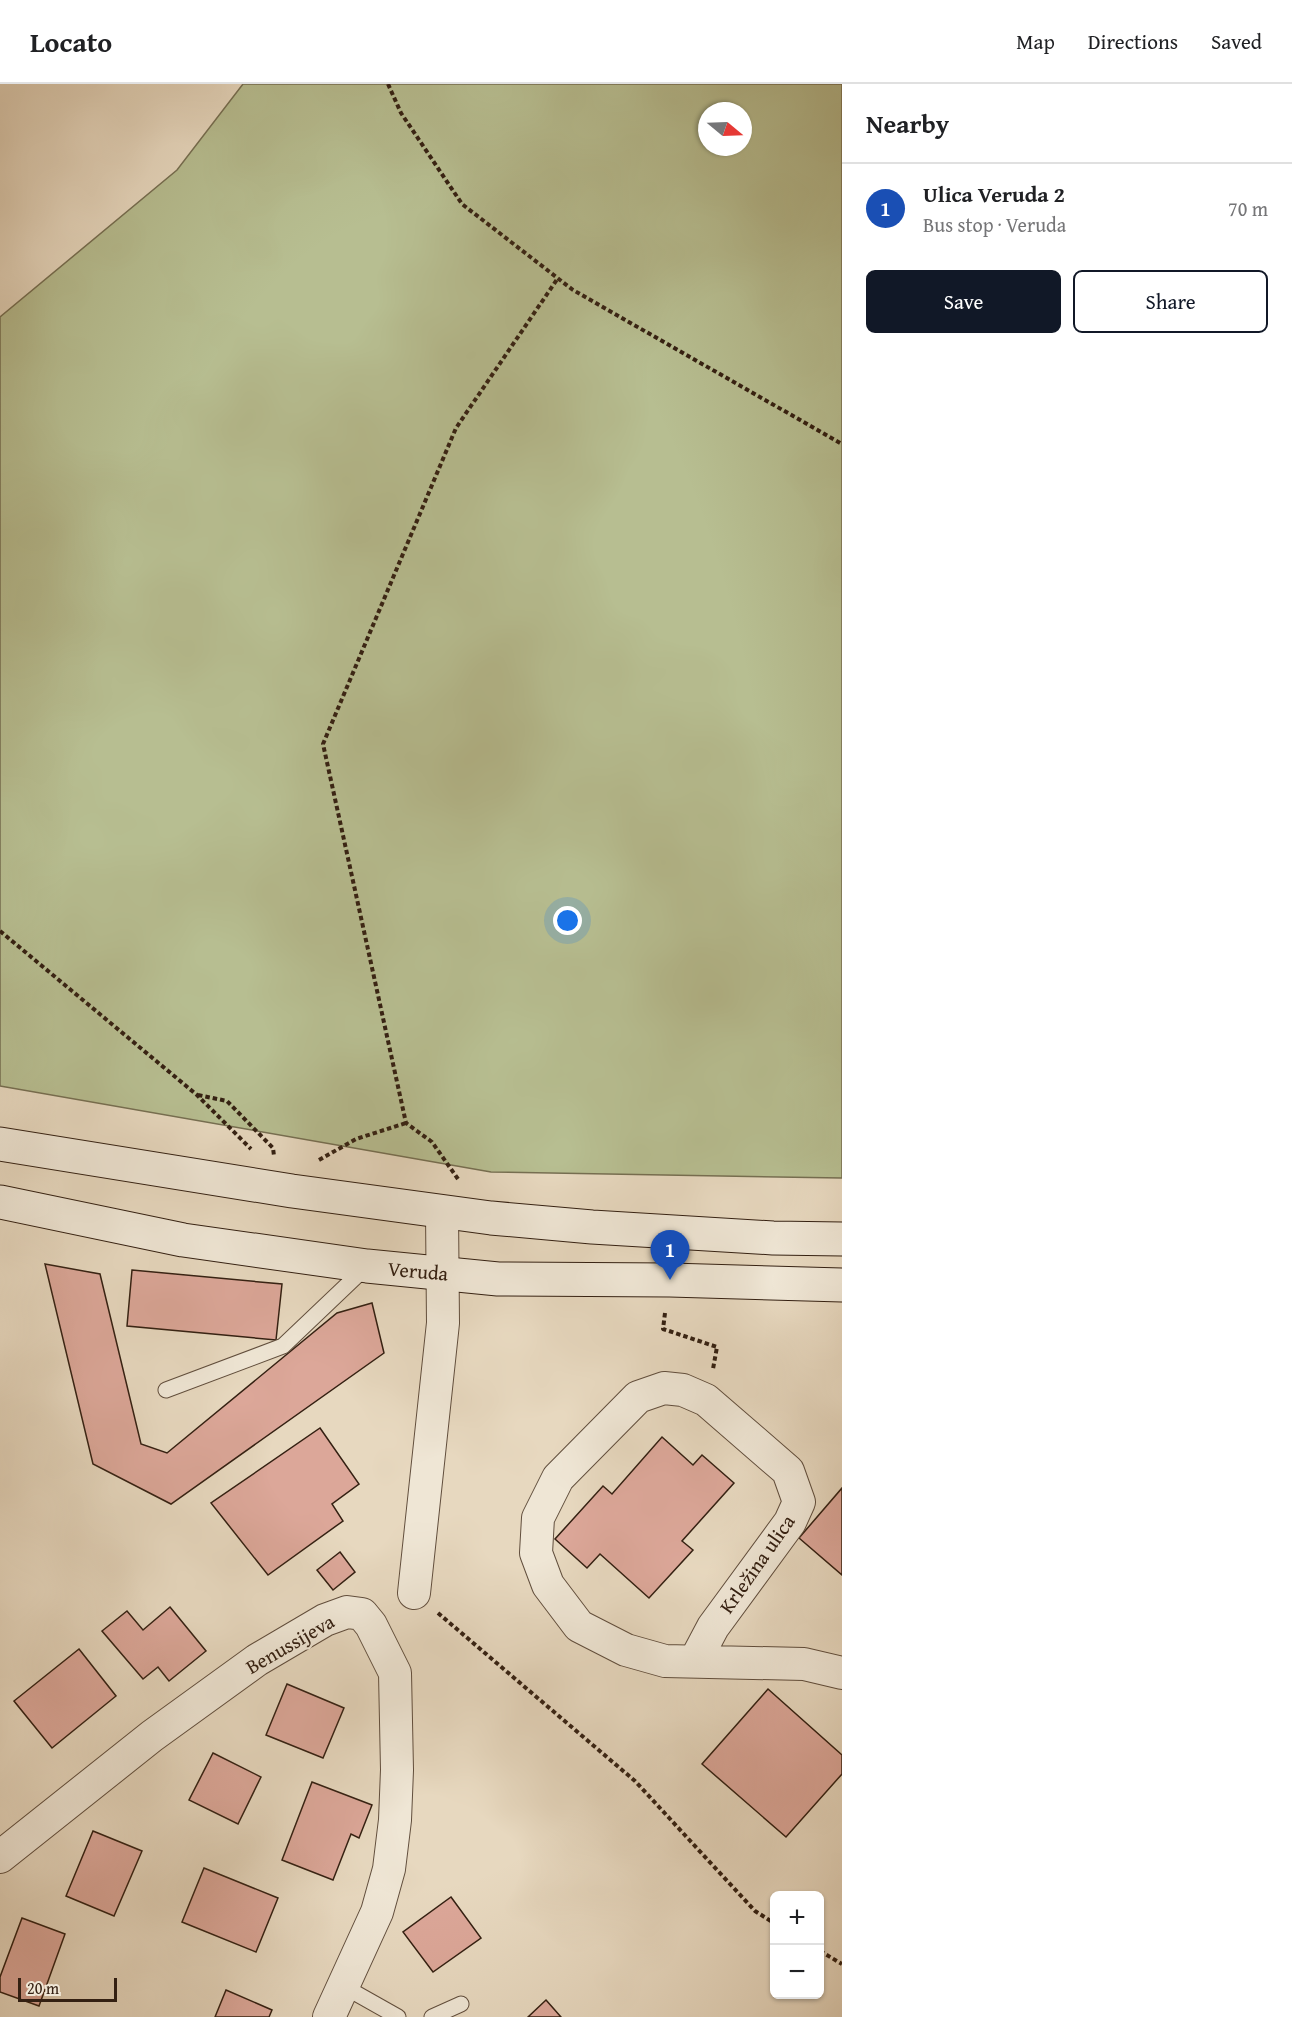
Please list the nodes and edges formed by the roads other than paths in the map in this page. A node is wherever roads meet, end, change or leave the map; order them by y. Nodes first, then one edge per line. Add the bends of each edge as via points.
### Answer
1 (0, 1144) edge
2 (0, 1202) edge
3 (454, 1213) junction
4 (842, 1239) edge
5 (367, 1266) junction
6 (442, 1274) junction
7 (842, 1285) edge
8 (166, 1390) dead end
9 (414, 1593) road end
10 (695, 1661) junction
11 (842, 1672) edge
12 (0, 1857) edge
13 (343, 1986) junction
14 (461, 2004) dead end
15 (329, 2017) edge
16 (398, 2017) edge
17 (432, 2017) edge

1 - 3 main road
2 - 5 main road, Veruda via 183,1240
3 - 4 main road via 603,1228
3 - 6 street
5 - 6 main road, Veruda
5 - 8 lane via 283,1346
6 - 7 main road, Veruda via 498,1279
6 - 9 street via 443,1323
10 - 10 street, Krležina ulica via 713,1627 790,1522 799,1502 788,1471 706,1400 683,1390 664,1388 638,1397 558,1478 538,1518 536,1553 548,1585 579,1626 626,1650 666,1661
10 - 11 street, Krležina ulica via 804,1664
12 - 13 street, Benussijeva via 152,1736 257,1660 325,1620 347,1612 362,1614 395,1673 395,1820 389,1869 377,1912
13 - 15 street, Benussijeva
13 - 16 lane
14 - 17 lane

